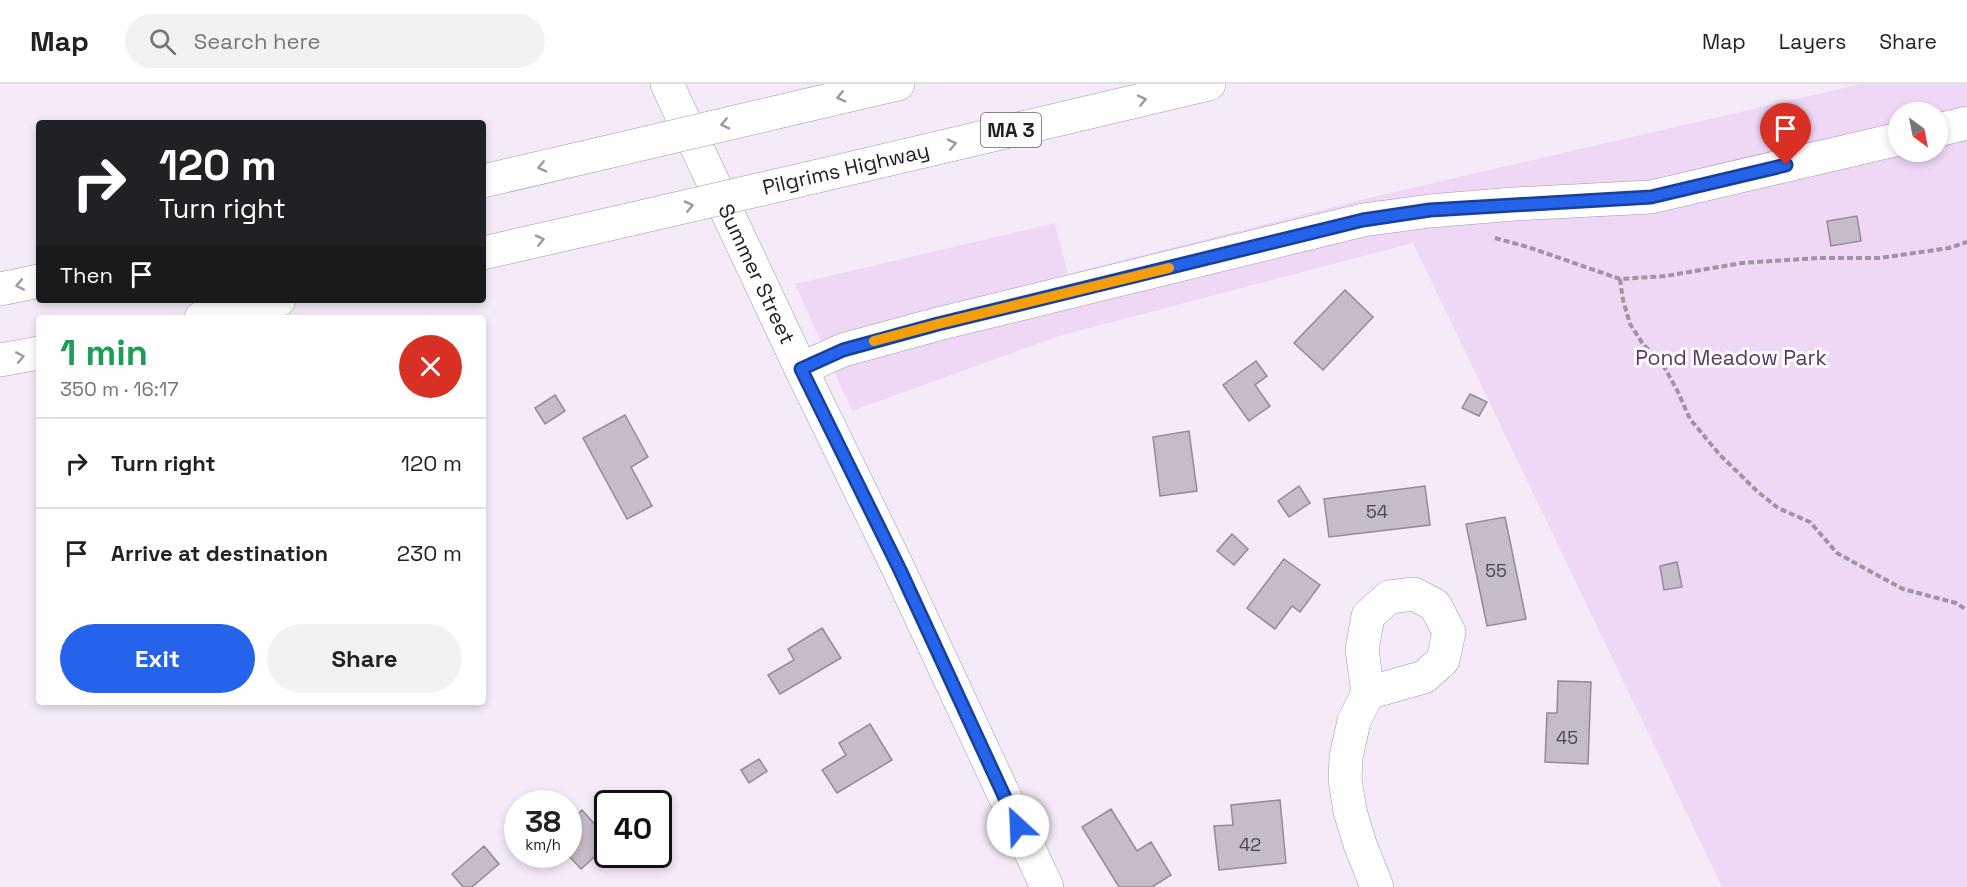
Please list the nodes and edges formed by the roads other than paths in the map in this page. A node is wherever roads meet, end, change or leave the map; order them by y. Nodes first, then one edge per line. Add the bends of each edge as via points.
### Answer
1 (667, 84) edge
2 (898, 84) edge
3 (1209, 84) edge
4 (1967, 123) edge
5 (1948, 127) edge
6 (1888, 142) edge
7 (486, 180) edge
8 (486, 253) edge
9 (36, 282) edge
10 (0, 289) edge
11 (266, 303) edge
12 (214, 315) edge
13 (36, 354) edge
14 (0, 360) edge
15 (801, 369) junction
16 (1368, 693) dead end
17 (1047, 887) edge
18 (1377, 887) edge

1 - 15 main road, Summer Street
2 -> 7 main road, bridge
8 -> 3 main road, Pilgrims Highway / MA 3, bridge
4 - 5 main road
6 - 15 main road via 1651,197 1430,210 1363,220 926,327 843,350
9 -> 10 main road
11 - 12 main road
14 -> 13 main road
15 - 17 main road, Summer Street via 900,570
16 - 18 main road via 1354,721 1345,780 1350,812

